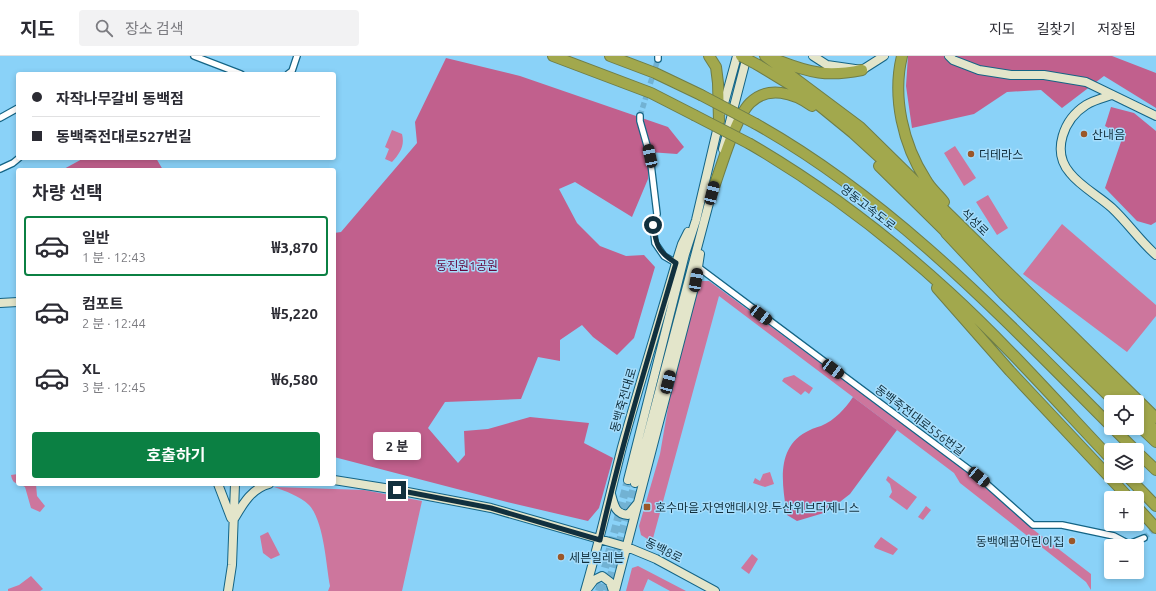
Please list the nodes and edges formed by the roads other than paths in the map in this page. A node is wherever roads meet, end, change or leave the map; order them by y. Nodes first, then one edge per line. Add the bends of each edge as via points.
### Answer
1 (194, 56) edge
2 (297, 56) edge
3 (553, 56) edge
4 (610, 56) edge
5 (709, 56) edge
6 (737, 56) edge
7 (741, 56) edge
8 (748, 56) edge
9 (766, 56) edge
10 (814, 56) edge
11 (884, 56) edge
12 (902, 56) edge
13 (949, 56) edge
14 (862, 70) junction
15 (236, 72) edge
16 (291, 72) edge
17 (1112, 95) junction
18 (16, 109) edge
19 (640, 116) tunnel mouth
20 (1156, 116) edge
21 (0, 118) edge
22 (719, 121) junction
23 (17, 160) edge
24 (0, 169) edge
25 (712, 193) junction
26 (700, 220) junction
27 (941, 229) junction
28 (974, 239) junction
29 (906, 254) junction
30 (1156, 255) edge
31 (676, 263) junction
32 (698, 267) junction
33 (1010, 289) junction
34 (0, 302) edge
35 (16, 302) edge
36 (1108, 395) edge
37 (1120, 395) edge
38 (1156, 418) edge
39 (1104, 419) edge
40 (1144, 419) edge
41 (1144, 431) edge
42 (1156, 431) edge
43 (1120, 435) edge
44 (1156, 442) edge
45 (1128, 443) edge
46 (1104, 452) edge
47 (1144, 459) edge
48 (1156, 470) edge
49 (336, 480) edge
50 (631, 481) tunnel mouth
51 (1134, 483) edge
52 (219, 486) edge
53 (235, 486) edge
54 (263, 486) edge
55 (611, 491) junction
56 (1122, 491) edge
57 (640, 500) junction
58 (1156, 506) edge
59 (1144, 515) edge
60 (232, 521) junction
61 (1156, 528) edge
62 (1144, 538) tunnel mouth
63 (600, 540) junction
64 (627, 547) junction
65 (228, 591) edge
66 (585, 591) edge
67 (614, 591) edge
68 (715, 591) edge

1 - 15 street
2 - 16 street
3 - 29 highway, 영동고속도로, bridge via 651,93 750,144 826,192
4 - 39 highway, 영동고속도로, bridge via 656,73 701,95 786,140 835,174 901,225 980,296
5 - 22 highway via 717,72
6 - 22 main road, 동백죽전대로
7 - 33 highway, 석성로, bridge via 804,93 853,132 899,175
8 - 25 main road, 동백죽전대로
9 - 14 highway via 810,72 839,75
9 - 28 highway, 석성로 via 860,127
10 - 14 main road via 827,65
11 - 14 main road
12 - 28 highway via 897,90 906,136 926,181
13 - 17 main road via 979,70 1011,75 1044,75 1086,82
17 - 20 main road
17 - 30 main road via 1086,105 1071,118 1061,141 1061,157 1069,173 1112,208
18 - 21 street
19 - 31 street via 650,156 657,214 653,225 655,244 664,256
22 - 26 main road, 동백죽전대로
23 - 24 street
25 - 26 main road, 동백죽전대로
25 - 27 highway via 738,120 750,102 767,92 789,94 826,116 886,172
26 - 31 main road, 동백죽전대로 via 682,244
26 - 32 main road, 동백죽전대로
26 - 50 main road, 동백죽전대로
27 - 33 highway
27 - 36 highway via 1004,295
28 - 38 highway, 석성로
29 - 46 highway, 영동고속도로 via 980,321
29 - 56 highway via 1010,371
31 - 55 main road, 동백죽전대로
32 - 57 main road, 동백죽전대로 via 660,411
32 - 62 street, 동백죽전대로556번길 via 979,477 1033,525 1062,525 1114,536 1129,544
33 - 37 highway, 석성로
34 - 35 main road
40 - 42 highway
41 - 44 highway
43 - 45 highway, 영동고속도로
47 - 48 highway, 영동고속도로
49 - 63 main road, 동백8로 via 491,508
51 - 58 highway
52 - 60 main road
53 - 60 main road
54 - 60 main road via 248,497
55 - 57 main road via 614,508 625,515 628,515
55 - 63 main road, 동백죽전대로
57 - 64 main road, 동백죽전대로
59 - 61 highway
60 - 65 main road via 233,558
63 - 64 main road, 동백8로
63 - 66 main road, 동백죽전대로
64 - 67 main road, 동백죽전대로
64 - 68 main road, 동백8로 via 656,559
66 - 67 main road via 594,580 602,576 610,582

